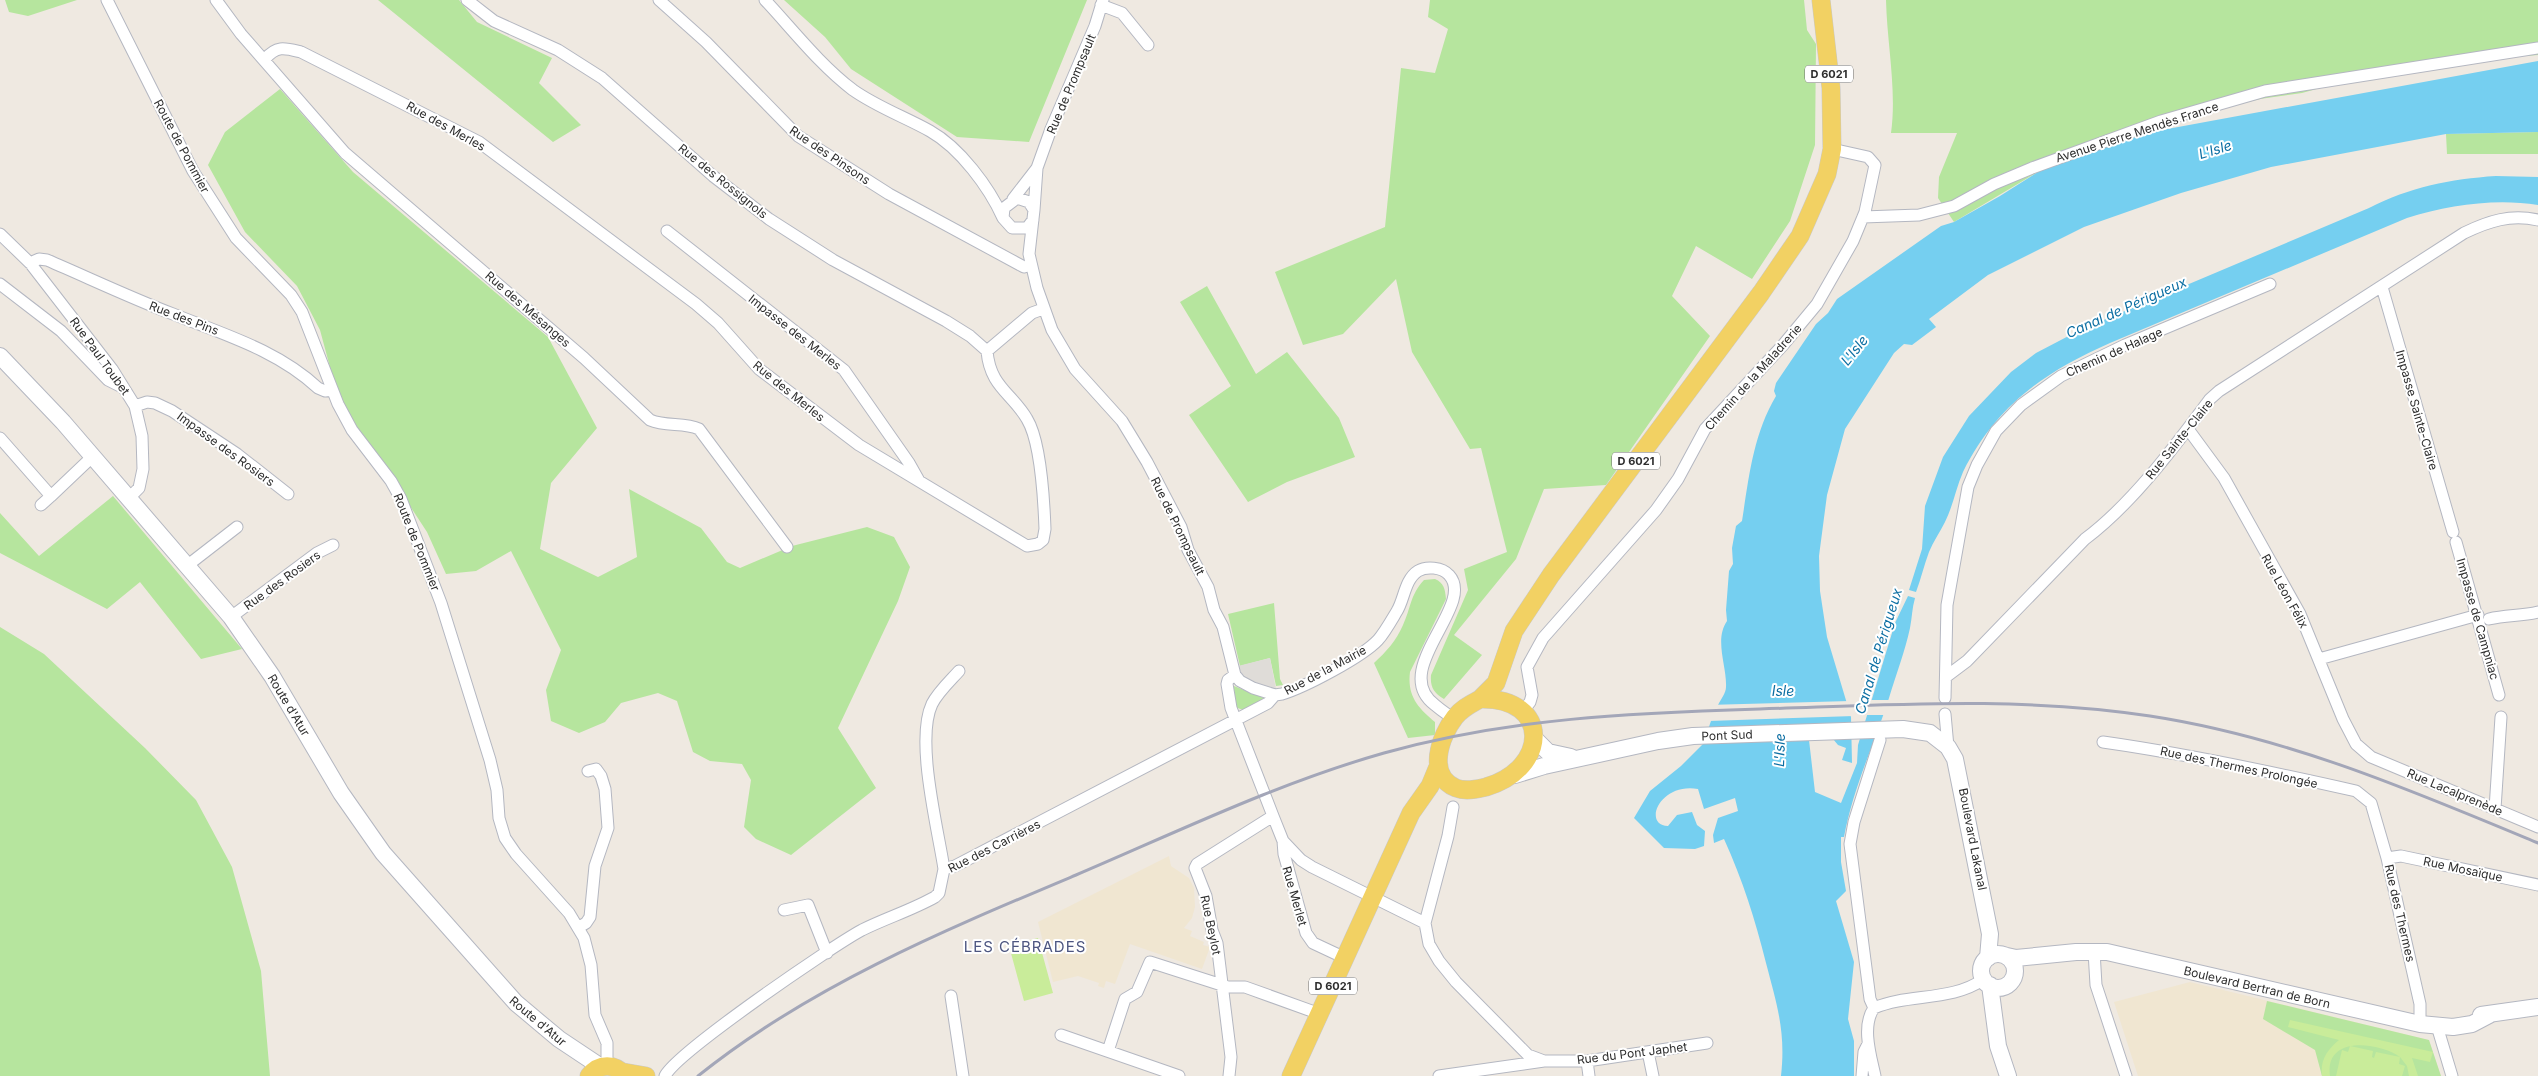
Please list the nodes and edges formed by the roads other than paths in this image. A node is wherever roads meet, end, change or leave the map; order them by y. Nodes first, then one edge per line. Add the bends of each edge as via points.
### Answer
1 (107, 0) edge
2 (216, 0) edge
3 (467, 0) edge
4 (660, 0) edge
5 (765, 0) edge
6 (1821, 0) edge
7 (1102, 3) edge
8 (1148, 45) dead end
9 (2538, 48) edge
10 (265, 59) junction
11 (1832, 149) junction
12 (1038, 168) junction
13 (991, 195) junction
14 (1012, 200) junction
15 (1034, 215) junction
16 (1003, 218) junction
17 (1863, 218) junction
18 (2538, 220) edge
19 (1012, 228) junction
20 (667, 231) dead end
21 (0, 234) edge
22 (1030, 260) junction
23 (30, 263) junction
24 (0, 284) edge
25 (2270, 284) dead end
26 (2382, 287) junction
27 (1043, 309) junction
28 (987, 351) junction
29 (0, 356) edge
30 (124, 388) junction
31 (332, 390) junction
32 (135, 406) junction
33 (2188, 429) junction
34 (0, 438) edge
35 (92, 456) junction
36 (918, 479) junction
37 (288, 494) dead end
38 (51, 496) junction
39 (129, 498) junction
40 (41, 505) dead end
41 (236, 527) dead end
42 (2455, 537) joint
43 (333, 545) dead end
44 (788, 547) dead end
45 (188, 565) junction
46 (2538, 612) edge
47 (2478, 615) junction
48 (231, 617) junction
49 (2490, 619) dead end
50 (1514, 631) junction
51 (2319, 659) junction
52 (959, 671) dead end
53 (1236, 675) junction
54 (1947, 676) junction
55 (1275, 695) junction
56 (2500, 696) dead end
57 (1945, 698) dead end
58 (1480, 699) junction
59 (1518, 707) junction
60 (1945, 714) dead end
61 (2501, 717) dead end
62 (1454, 718) junction
63 (1235, 721) junction
64 (1534, 738) junction
65 (1880, 740) dead end
66 (2103, 742) dead end
67 (1948, 747) junction
68 (2371, 757) joint
69 (1583, 758) junction
70 (1437, 769) junction
71 (588, 771) dead end
72 (1514, 775) junction
73 (1455, 788) junction
74 (2371, 803) joint
75 (1453, 807) dead end
76 (2495, 809) junction
77 (1411, 813) junction
78 (1273, 816) junction
79 (2538, 827) edge
80 (1283, 841) junction
81 (2387, 858) junction
82 (944, 869) junction
83 (2538, 885) edge
84 (1374, 896) junction
85 (784, 910) dead end
86 (1425, 923) junction
87 (579, 927) junction
88 (2076, 952) junction
89 (2094, 952) junction
90 (827, 953) junction
91 (1999, 956) junction
92 (1345, 958) junction
93 (1987, 982) junction
94 (2010, 983) junction
95 (1222, 985) junction
96 (951, 996) dead end
97 (2538, 1007) edge
98 (1874, 1008) junction
99 (1320, 1014) junction
100 (2420, 1024) junction
101 (2437, 1026) junction
102 (1061, 1035) dead end
103 (1707, 1044) dead end
104 (1868, 1044) junction
105 (1108, 1051) junction
106 (1648, 1052) junction
107 (1544, 1061) junction
108 (1587, 1061) junction
109 (1509, 1071) edge
110 (605, 1072) edge
111 (646, 1076) edge
112 (665, 1076) edge
113 (963, 1076) edge
114 (1178, 1076) edge
115 (1228, 1076) edge
116 (1292, 1076) edge
117 (1439, 1076) edge
118 (1589, 1076) edge
119 (1653, 1076) edge
120 (1862, 1076) edge
121 (1875, 1076) edge
122 (2008, 1076) edge
123 (2126, 1076) edge
124 (2452, 1076) edge

1 - 31 street, Route de Pommier via 193,171 236,238 291,295 302,312
2 - 10 street, Rue des Mésanges
3 - 28 street, Rue des Rossignols via 494,21 558,50 602,78 713,176 768,219 833,260 946,321
4 - 22 street, Rue des Pinsons via 798,136 889,194 1024,267
5 - 13 street via 818,58 852,89 932,132 957,151
6 - 11 main road, D 6021 via 1831,88
7 - 8 street via 1122,13
7 - 12 street, Rue de Prompsault
9 - 17 street, Avenue Pierre Mendès France via 2265,91 2161,121 2032,168 1954,206 1919,215
10 - 36 street, Rue des Merles via 276,48 302,52 480,142 696,304 718,323 759,369 859,445
10 - 44 street, Rue des Mésanges via 345,153 584,358 650,420 699,429
11 - 17 street, Chemin de la Maladrerie via 1873,160 1873,182
11 - 50 main road, D 6021 via 1827,174 1800,236 1551,575
12 - 14 street, Rue de Prompsault
12 - 15 street, Rue de Prompsault
13 - 14 street
13 - 16 street
14 - 15 street via 1025,200
14 - 16 street via 1004,208
15 - 19 street via 1027,228
15 - 22 street, Rue de Prompsault
16 - 19 street
17 - 59 street, Chemin de la Maladrerie via 1817,304 1705,429 1678,479 1656,510 1543,638 1527,667 1532,695 1530,702
18 - 26 street, Rue Sainte-Claire via 2520,217 2499,219 2464,233
19 - 22 street, Rue de Prompsault
20 - 36 street, Impasse des Merles via 844,370
21 - 23 street, Rue Paul Toubet
22 - 27 street, Rue de Prompsault
23 - 30 street, Rue Paul Toubet
23 - 31 street, Rue des Pins via 47,260 243,340 277,357 318,388
24 - 30 street via 61,331 108,380
25 - 54 street, Chemin de Halage via 2081,365 2050,382 2009,416 1985,449 1968,487 1948,605
26 - 33 street, Rue Sainte-Claire via 2232,382 2210,399
26 - 42 street, Impasse Sainte-Claire
27 - 28 street via 1032,313
27 - 53 street, Rue de Prompsault via 1063,351 1122,421 1165,497 1208,587
28 - 36 street, Rue des Merles via 991,372 1004,393 1028,420 1034,435 1045,517 1043,540 1027,546
29 - 35 main road, Route d'Atur
30 - 32 street, Rue Paul Toubet
31 - 87 street, Route de Pommier via 352,430 394,486 413,528 441,603 490,760 505,838
32 - 37 street, Impasse des Rosiers via 147,402 167,408 237,454
32 - 39 street, Rue Paul Toubet via 142,436 143,469 139,488
33 - 51 street, Rue Léon Félix via 2224,478 2300,614
33 - 54 street, Rue Sainte-Claire via 2110,516 1967,661
34 - 38 street
35 - 38 street
35 - 39 main road, Route d'Atur
38 - 40 street
39 - 45 main road, Route d'Atur
41 - 45 street
42 - 47 street, Impasse de Campniac
43 - 48 street, Rue des Rosiers via 317,553
45 - 48 main road, Route d'Atur
46 - 49 street, Impasse de Campniac
47 - 51 street
47 - 56 street, Impasse de Campniac
48 - 110 main road, Route d'Atur via 272,676 346,801 383,852 505,992 537,1023
50 - 58 main road, D 6021 via 1498,678
50 - 59 main road, D 6021 via 1507,674
51 - 68 street, Rue Léon Félix via 2356,744
52 - 82 street via 932,703 928,721 928,773
53 - 55 street, Rue de la Mairie via 1248,686
53 - 63 street via 1227,684
54 - 57 street
55 - 62 street, Rue de la Mairie via 1335,668 1378,640 1418,571 1441,569 1450,575 1453,602 1421,674 1420,686 1430,702
55 - 63 street, Rue des Carrières via 1268,703
58 - 59 main road via 1497,699
58 - 62 main road
59 - 64 main road
60 - 67 street, Boulevard Lakanal
61 - 76 street
62 - 70 main road via 1439,751
63 - 78 street
63 - 82 street, Rue des Carrières via 964,862
64 - 69 main road, Pont Sud via 1553,755
64 - 72 main road via 1527,760
65 - 98 street via 1850,844 1870,999
66 - 74 street, Rue des Thermes Prolongée via 2170,752 2347,789 2363,795
67 - 69 main road, Pont Sud via 1930,733 1903,729 1693,736
67 - 91 main road, Boulevard Lakanal via 1960,774 1990,934
68 - 76 street, Rue Lacalprenède
69 - 72 main road, Pont Sud
70 - 73 main road
70 - 77 main road, D 6021 via 1430,786
71 - 87 street via 596,769 601,776 608,828 595,866 590,917
72 - 73 main road via 1474,790
73 - 77 main road, D 6021 via 1438,793
74 - 81 street, Rue des Thermes
75 - 86 street
76 - 79 street, Rue Lacalprenède
77 - 84 main road, D 6021
78 - 80 street
78 - 95 street, Rue Beylot via 1196,864 1217,943
80 - 84 street via 1312,867
80 - 92 street, Rue Merlet via 1306,932 1313,943
81 - 83 street, Rue Mosaïque via 2401,856
81 - 100 street, Rue des Thermes via 2420,1004
82 - 90 street, Rue des Carrières via 935,897 862,931
84 - 86 street
84 - 92 main road, D 6021
85 - 90 street via 808,905
86 - 107 street via 1429,944 1456,982 1528,1055
87 - 110 street, Route de Pommier via 588,950 595,1015 606,1043
88 - 89 main road, Boulevard Bertran de Born
88 - 91 main road, Boulevard Bertran de Born via 2027,958
88 - 94 main road, Boulevard Bertran de Born via 2030,969
89 - 100 main road, Boulevard Bertran de Born via 2125,955
89 - 123 street via 2096,985
90 - 112 street, Rue des Carrières via 699,1044
91 - 93 main road via 1982,965
91 - 94 main road via 2014,965
92 - 99 main road, D 6021
93 - 94 main road via 1998,988
93 - 98 street via 1949,994
93 - 122 main road via 1998,1046
94 - 122 main road via 2002,1001
95 - 99 street via 1245,987
95 - 105 street via 1150,962 1137,992 1125,999
95 - 115 street, Rue Beylot via 1231,1057
96 - 113 street
97 - 101 main road, Boulevard Bertran de Born via 2465,1016
98 - 104 street via 1870,1015
99 - 116 main road, D 6021
100 - 101 main road, Boulevard Bertran de Born
101 - 124 street
102 - 105 street
103 - 106 street, Rue du Pont Japhet
104 - 120 street
104 - 121 street
105 - 114 street
106 - 108 street, Rue du Pont Japhet
106 - 119 street
107 - 108 street, Rue du Pont Japhet
107 - 109 street, Rue du Pont Japhet
108 - 118 street
109 - 117 street, Rue du Pont Japhet
110 - 111 main road

